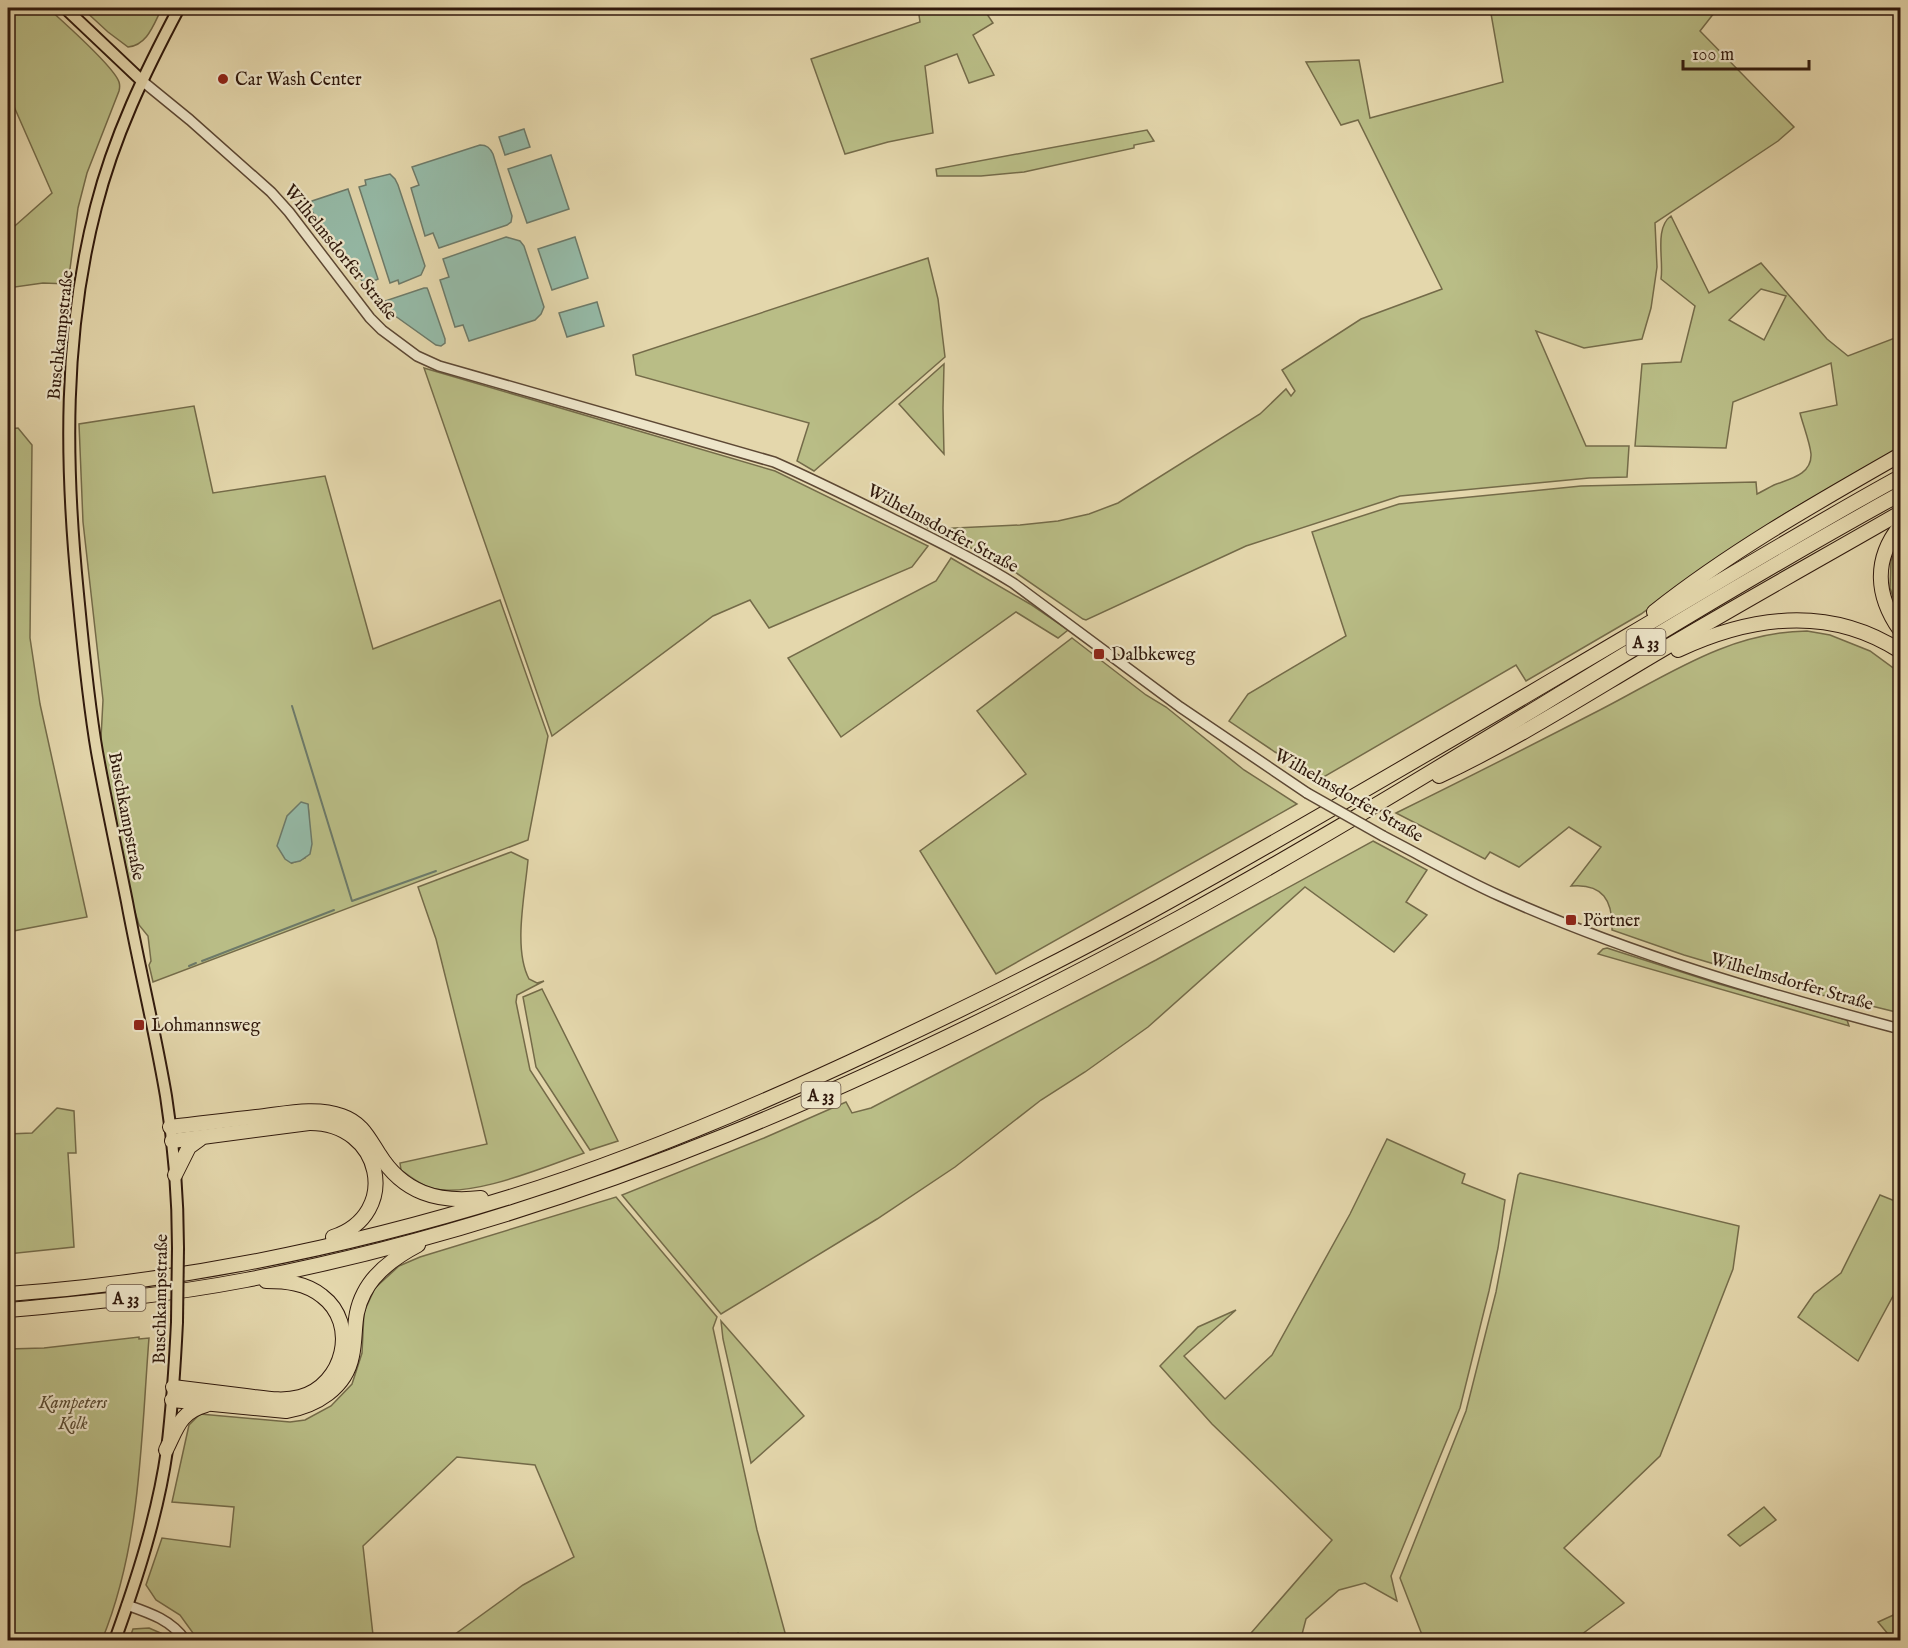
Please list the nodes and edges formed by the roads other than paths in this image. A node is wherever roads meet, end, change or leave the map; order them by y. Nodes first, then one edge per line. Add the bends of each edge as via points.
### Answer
1 (65, 8) edge
2 (179, 8) edge
3 (141, 80) junction
4 (1900, 455) edge
5 (1900, 477) edge
6 (1900, 494) edge
7 (1900, 513) edge
8 (1900, 526) edge
9 (1900, 630) edge
10 (1602, 651) junction
11 (1900, 651) edge
12 (1616, 678) junction
13 (1394, 794) junction
14 (1900, 1029) edge
15 (171, 1134) junction
16 (205, 1136) junction
17 (175, 1174) junction
18 (513, 1196) junction
19 (441, 1233) junction
20 (234, 1266) junction
21 (243, 1280) junction
22 (8, 1294) edge
23 (8, 1310) edge
24 (172, 1393) junction
25 (208, 1404) junction
26 (166, 1450) junction
27 (127, 1605) junction
28 (115, 1641) edge
29 (185, 1641) edge

1 - 3 main road
2 - 3 main road, Buschkampstraße
3 - 14 street, Wilhelmsdorfer Straße, bridge via 271,192 370,318 417,356 439,366 774,462 810,477 1013,583 1180,707 1307,793 1499,895 1610,940 1733,982
3 - 15 main road, Buschkampstraße via 106,172 90,229 69,396 69,471 82,639 97,751
4 - 10 highway via 1722,561
5 - 10 highway, A 33
6 - 13 highway, A 33
7 - 12 highway
8 - 9 highway via 1886,552 1880,577 1886,606
10 - 18 highway, A 33 via 1276,841 1017,981 760,1103
11 - 12 highway via 1841,626 1808,621 1763,622 1693,642
12 - 13 highway via 1527,732
13 - 19 highway, A 33 via 1183,916 1028,998 865,1077 619,1176
15 - 16 highway
15 - 17 main road, Buschkampstraße
15 - 18 highway via 305,1111 328,1112 359,1126 391,1171 424,1194 464,1201
16 - 17 highway via 189,1147
16 - 20 highway via 323,1123 357,1139 374,1170 371,1203 347,1233 259,1253
17 - 24 main road, Buschkampstraße, bridge via 177,1322
18 - 20 highway, A 33 via 383,1233
19 - 21 highway, A 33
19 - 25 highway via 398,1257 372,1280 354,1323 348,1367 330,1393 286,1411
20 - 22 highway, A 33 via 151,1280
21 - 23 highway, A 33 via 108,1301
21 - 24 highway via 294,1284 323,1296 342,1324 342,1355 335,1371 313,1392 280,1400
24 - 25 highway
24 - 26 main road, Buschkampstraße
25 - 26 highway via 187,1413
26 - 27 main road, Buschkampstraße via 146,1542
27 - 28 main road, Buschkampstraße
27 - 29 street via 165,1621

